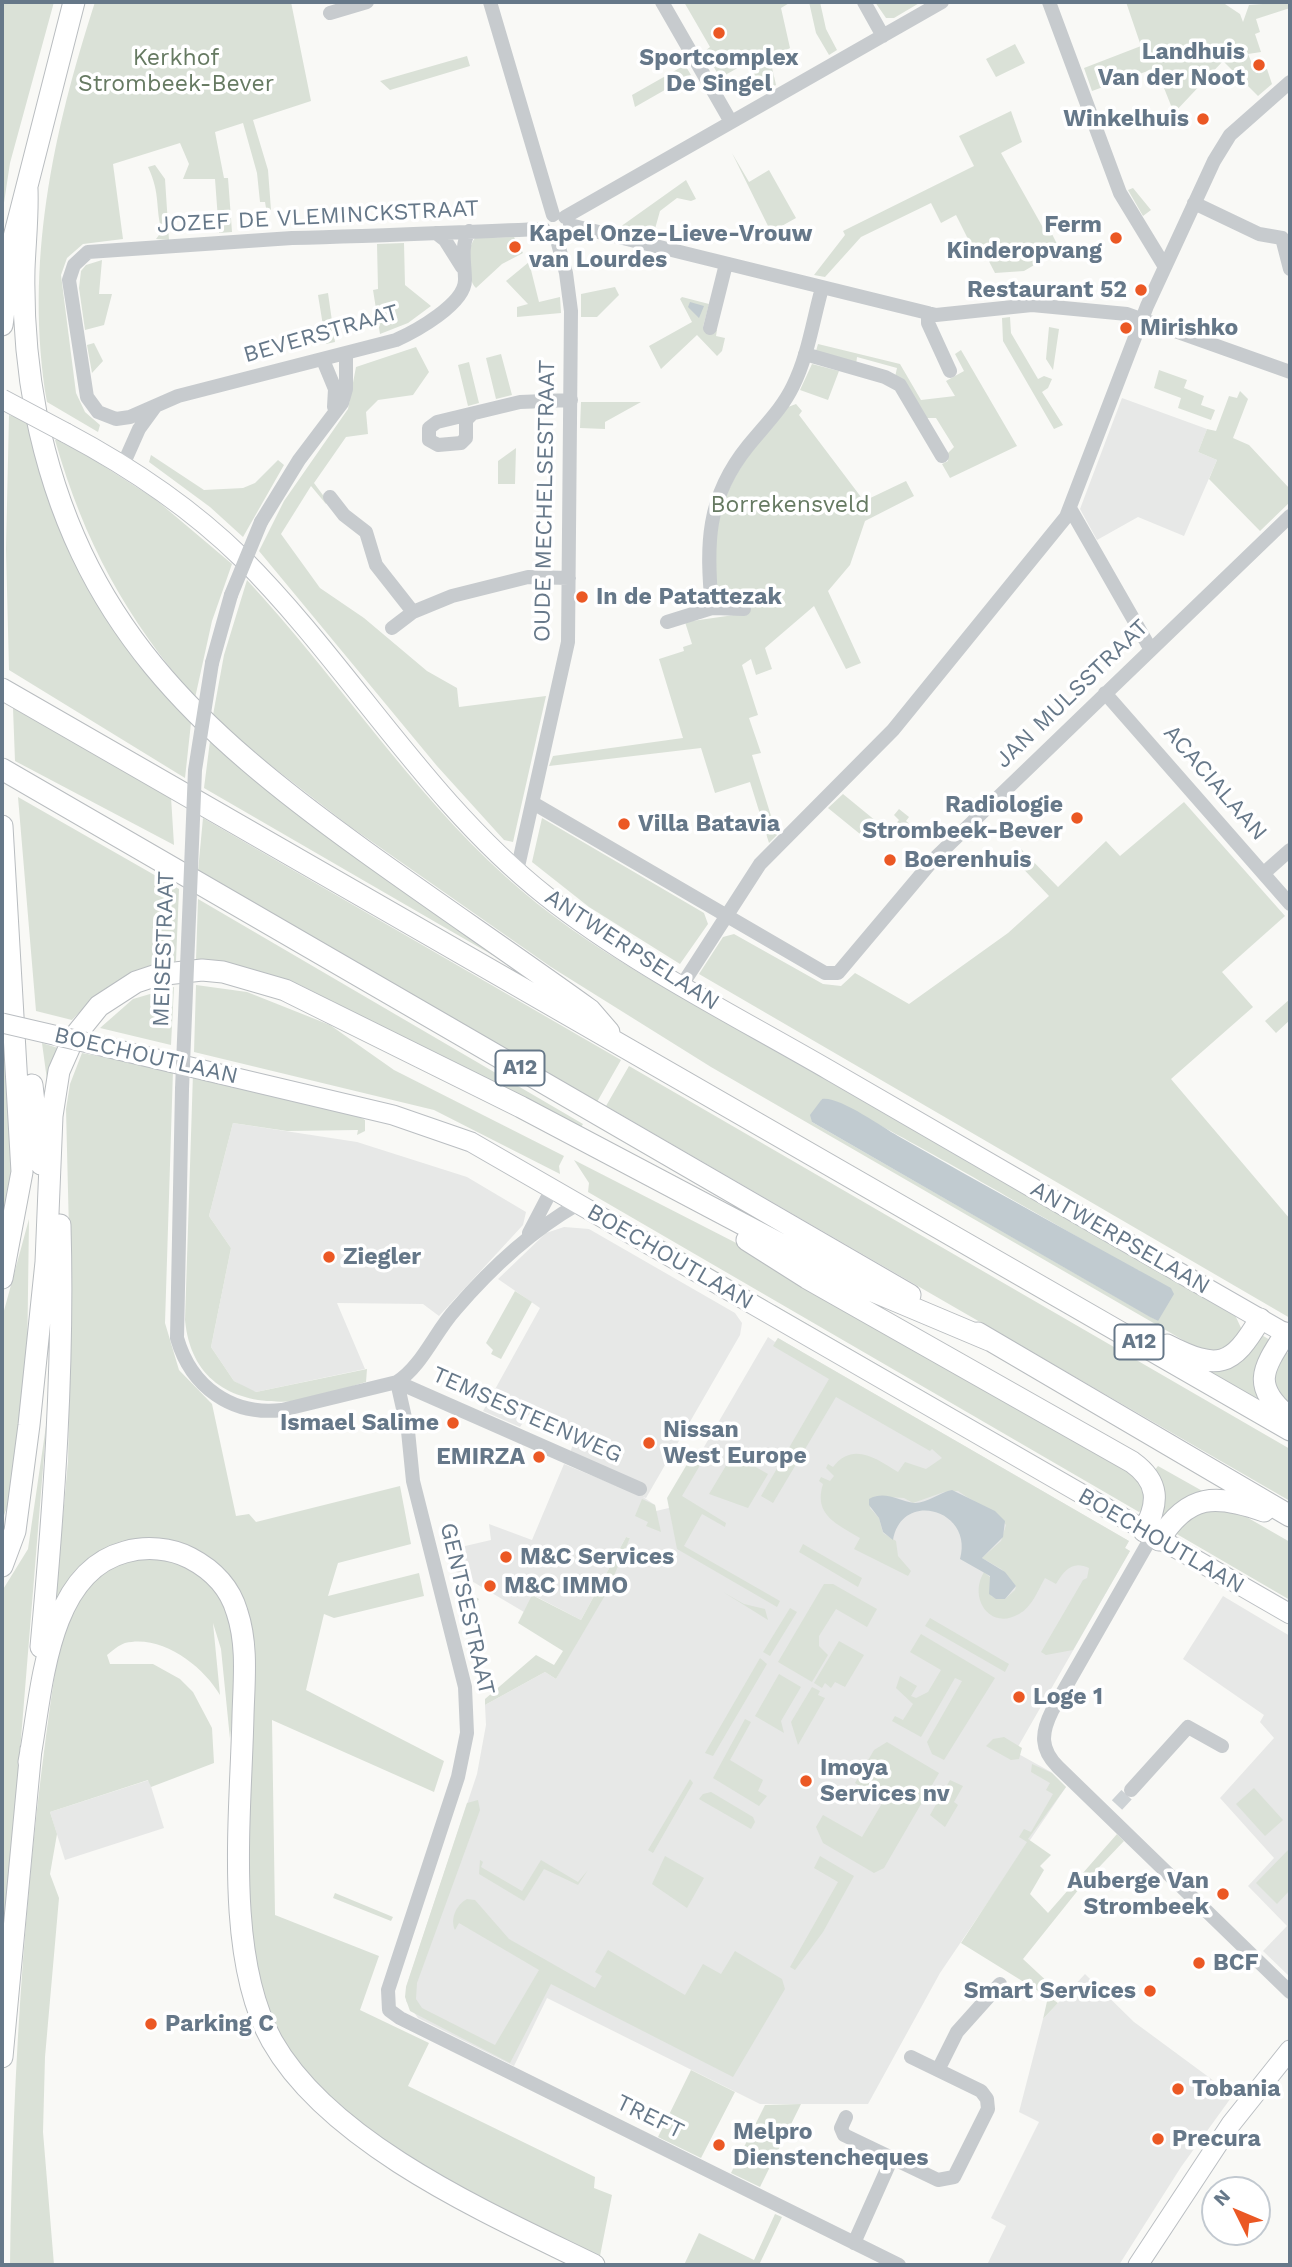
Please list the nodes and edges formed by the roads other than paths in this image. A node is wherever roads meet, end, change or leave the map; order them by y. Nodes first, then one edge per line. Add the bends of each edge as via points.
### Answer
1 (74, 2) edge
2 (367, 2) edge
3 (490, 2) edge
4 (662, 2) edge
5 (864, 2) edge
6 (942, 2) edge
7 (1049, 2) edge
8 (330, 13) dead end
9 (883, 36) junction
10 (1290, 82) edge
11 (731, 122) junction
12 (27, 189) junction
13 (1194, 203) junction
14 (563, 219) junction
15 (544, 229) junction
16 (469, 231) junction
17 (436, 233) junction
18 (557, 240) junction
19 (93, 250) joint
20 (726, 264) junction
21 (1165, 267) junction
22 (463, 268) junction
23 (1290, 269) edge
24 (822, 288) junction
25 (928, 313) junction
26 (1143, 318) junction
27 (2, 325) edge
28 (710, 328) dead end
29 (346, 354) junction
30 (805, 354) junction
31 (323, 360) junction
32 (950, 371) dead end
33 (1290, 372) edge
34 (2, 399) edge
35 (571, 400) junction
36 (158, 403) junction
37 (471, 415) dead end
38 (331, 418) junction
39 (942, 456) dead end
40 (123, 466) junction
41 (330, 498) dead end
42 (1071, 510) junction
43 (1290, 516) edge
44 (569, 578) junction
45 (712, 608) junction
46 (744, 609) dead end
47 (413, 612) junction
48 (667, 622) dead end
49 (393, 628) dead end
50 (1151, 650) junction
51 (2, 689) edge
52 (1105, 693) junction
53 (2, 769) edge
54 (533, 803) junction
55 (2, 826) edge
56 (1290, 850) edge
57 (5, 861) junction
58 (517, 871) junction
59 (1264, 873) junction
60 (1290, 904) edge
61 (725, 916) junction
62 (682, 985) junction
63 (2, 1023) edge
64 (619, 1043) junction
65 (52, 1146) junction
66 (552, 1189) junction
67 (46, 1192) junction
68 (699, 1201) junction
69 (578, 1204) junction
70 (525, 1240) junction
71 (987, 1256) junction
72 (2, 1279) edge
73 (1260, 1319) junction
74 (1288, 1335) edge
75 (989, 1340) junction
76 (397, 1382) junction
77 (1290, 1418) edge
78 (1290, 1430) edge
79 (640, 1489) dead end
80 (1290, 1518) edge
81 (1152, 1536) junction
82 (2, 1566) edge
83 (1290, 1614) edge
84 (1223, 1746) dead end
85 (29, 1762) junction
86 (1130, 1790) tunnel mouth
87 (1000, 1984) dead end
88 (1290, 1992) edge
89 (387, 2004) joint
90 (1290, 2050) edge
91 (2, 2057) edge
92 (911, 2057) dead end
93 (938, 2070) junction
94 (846, 2117) dead end
95 (892, 2158) junction
96 (854, 2243) junction
97 (594, 2265) edge
98 (899, 2265) edge
99 (1138, 2265) edge

1 - 12 highway
2 - 8 street
3 - 14 street
4 - 11 street
5 - 9 street
6 - 9 street
7 - 21 street via 1120,193
9 - 11 street
10 - 13 street via 1230,135
11 - 14 street
12 - 27 highway via 11,253
12 - 64 highway via 25,321 30,375 46,452 81,550 143,655 198,718 268,780 590,1010
13 - 21 street
13 - 23 street via 1259,234 1282,238
14 - 15 street via 546,220
14 - 18 street via 568,234
14 - 20 street
15 - 16 street, JOZEF DE VLEMINCKSTRAAT
15 - 18 street
16 - 17 street, JOZEF DE VLEMINCKSTRAAT
16 - 22 street, BEVERSTRAAT
17 - 19 street, JOZEF DE VLEMINCKSTRAAT
17 - 22 street
18 - 35 street, OUDE MECHELSESTRAAT via 570,299
19 - 36 street, BEVERSTRAAT via 77,261 69,280 87,397 98,412 119,420
20 - 24 street
20 - 28 street
21 - 26 street
22 - 29 street, BEVERSTRAAT via 461,293 430,321 396,340
24 - 25 street
24 - 30 street
25 - 26 street via 1032,305
25 - 32 street via 928,323
26 - 33 street
26 - 42 street
29 - 31 street, BEVERSTRAAT
29 - 38 street, MEISESTRAAT via 345,396
30 - 39 street via 900,385
30 - 45 street via 785,400 741,456 717,499 707,546
31 - 36 street, BEVERSTRAAT
31 - 38 street via 335,390
34 - 40 main road, ANTWERPSELAAN, bridge
35 - 37 street via 520,402
35 - 44 street, OUDE MECHELSESTRAAT
36 - 40 street via 139,429
38 - 76 street, MEISESTRAAT, bridge via 261,522 231,595 212,663 195,770 175,1318 180,1349 191,1371 231,1404 268,1412
40 - 58 main road, ANTWERPSELAAN via 197,518 258,575 442,796
41 - 47 street via 366,531 376,565
42 - 50 street
42 - 61 street via 893,730 760,864
43 - 50 street, JAN MULSSTRAAT
44 - 47 street via 528,578 452,596
44 - 54 street, OUDE MECHELSESTRAAT via 568,642
45 - 46 street
45 - 48 street
47 - 49 street
50 - 52 street, JAN MULSSTRAAT
51 - 64 highway, A12
52 - 59 street, ACACIALAAN
52 - 61 street, JAN MULSSTRAAT via 934,859 838,973 825,973
53 - 75 highway, A12
54 - 58 street, OUDE MECHELSESTRAAT
54 - 61 street
55 - 57 highway
56 - 59 street
57 - 67 highway via 14,905
57 - 72 highway via 22,1172
58 - 62 main road, ANTWERPSELAAN via 581,923
59 - 60 street, ACACIALAAN
61 - 62 street
62 - 73 main road, ANTWERPSELAAN
63 - 66 main road, BOECHOUTLAAN, bridge via 426,1124 471,1142
64 - 71 highway, A12
65 - 67 highway
65 - 68 highway via 59,1071 74,1037 99,1006 136,982 157,975 212,971 245,976 304,998
65 - 85 highway via 63,1315 55,1496
66 - 69 main road, BOECHOUTLAAN
66 - 70 street
67 - 82 highway via 46,1262 29,1425 15,1531
68 - 75 highway via 856,1284
68 - 81 highway via 750,1242 807,1278 1141,1468 1156,1495
69 - 70 street
69 - 81 main road, BOECHOUTLAAN
70 - 76 street via 453,1312
71 - 73 highway via 1202,1360 1237,1354
71 - 78 highway, A12
73 - 74 main road, ANTWERPSELAAN
74 - 77 highway via 1263,1377 1267,1392
75 - 80 highway, A12
76 - 79 street, TEMSESTEENWEG
76 - 89 street, GENTSESTRAAT via 413,1481 465,1687 467,1733 458,1777
80 - 81 highway via 1234,1502 1205,1501 1180,1513
81 - 83 main road, BOECHOUTLAAN
81 - 88 street via 1052,1711 1043,1738 1046,1753 1112,1810
84 - 86 street via 1188,1727
85 - 91 highway
85 - 97 highway via 56,1626 77,1584 100,1563 134,1550 172,1551 207,1568 229,1593 241,1628 241,1936 251,1992 272,2041 309,2090 362,2135 466,2201
87 - 93 street via 957,2032
89 - 96 street, TREFT via 400,2018
90 - 99 main road via 1231,2124
92 - 93 street
93 - 95 street via 981,2091 989,2104 957,2173 950,2180 938,2180
94 - 95 street via 843,2134
95 - 96 street
96 - 98 street, TREFT

